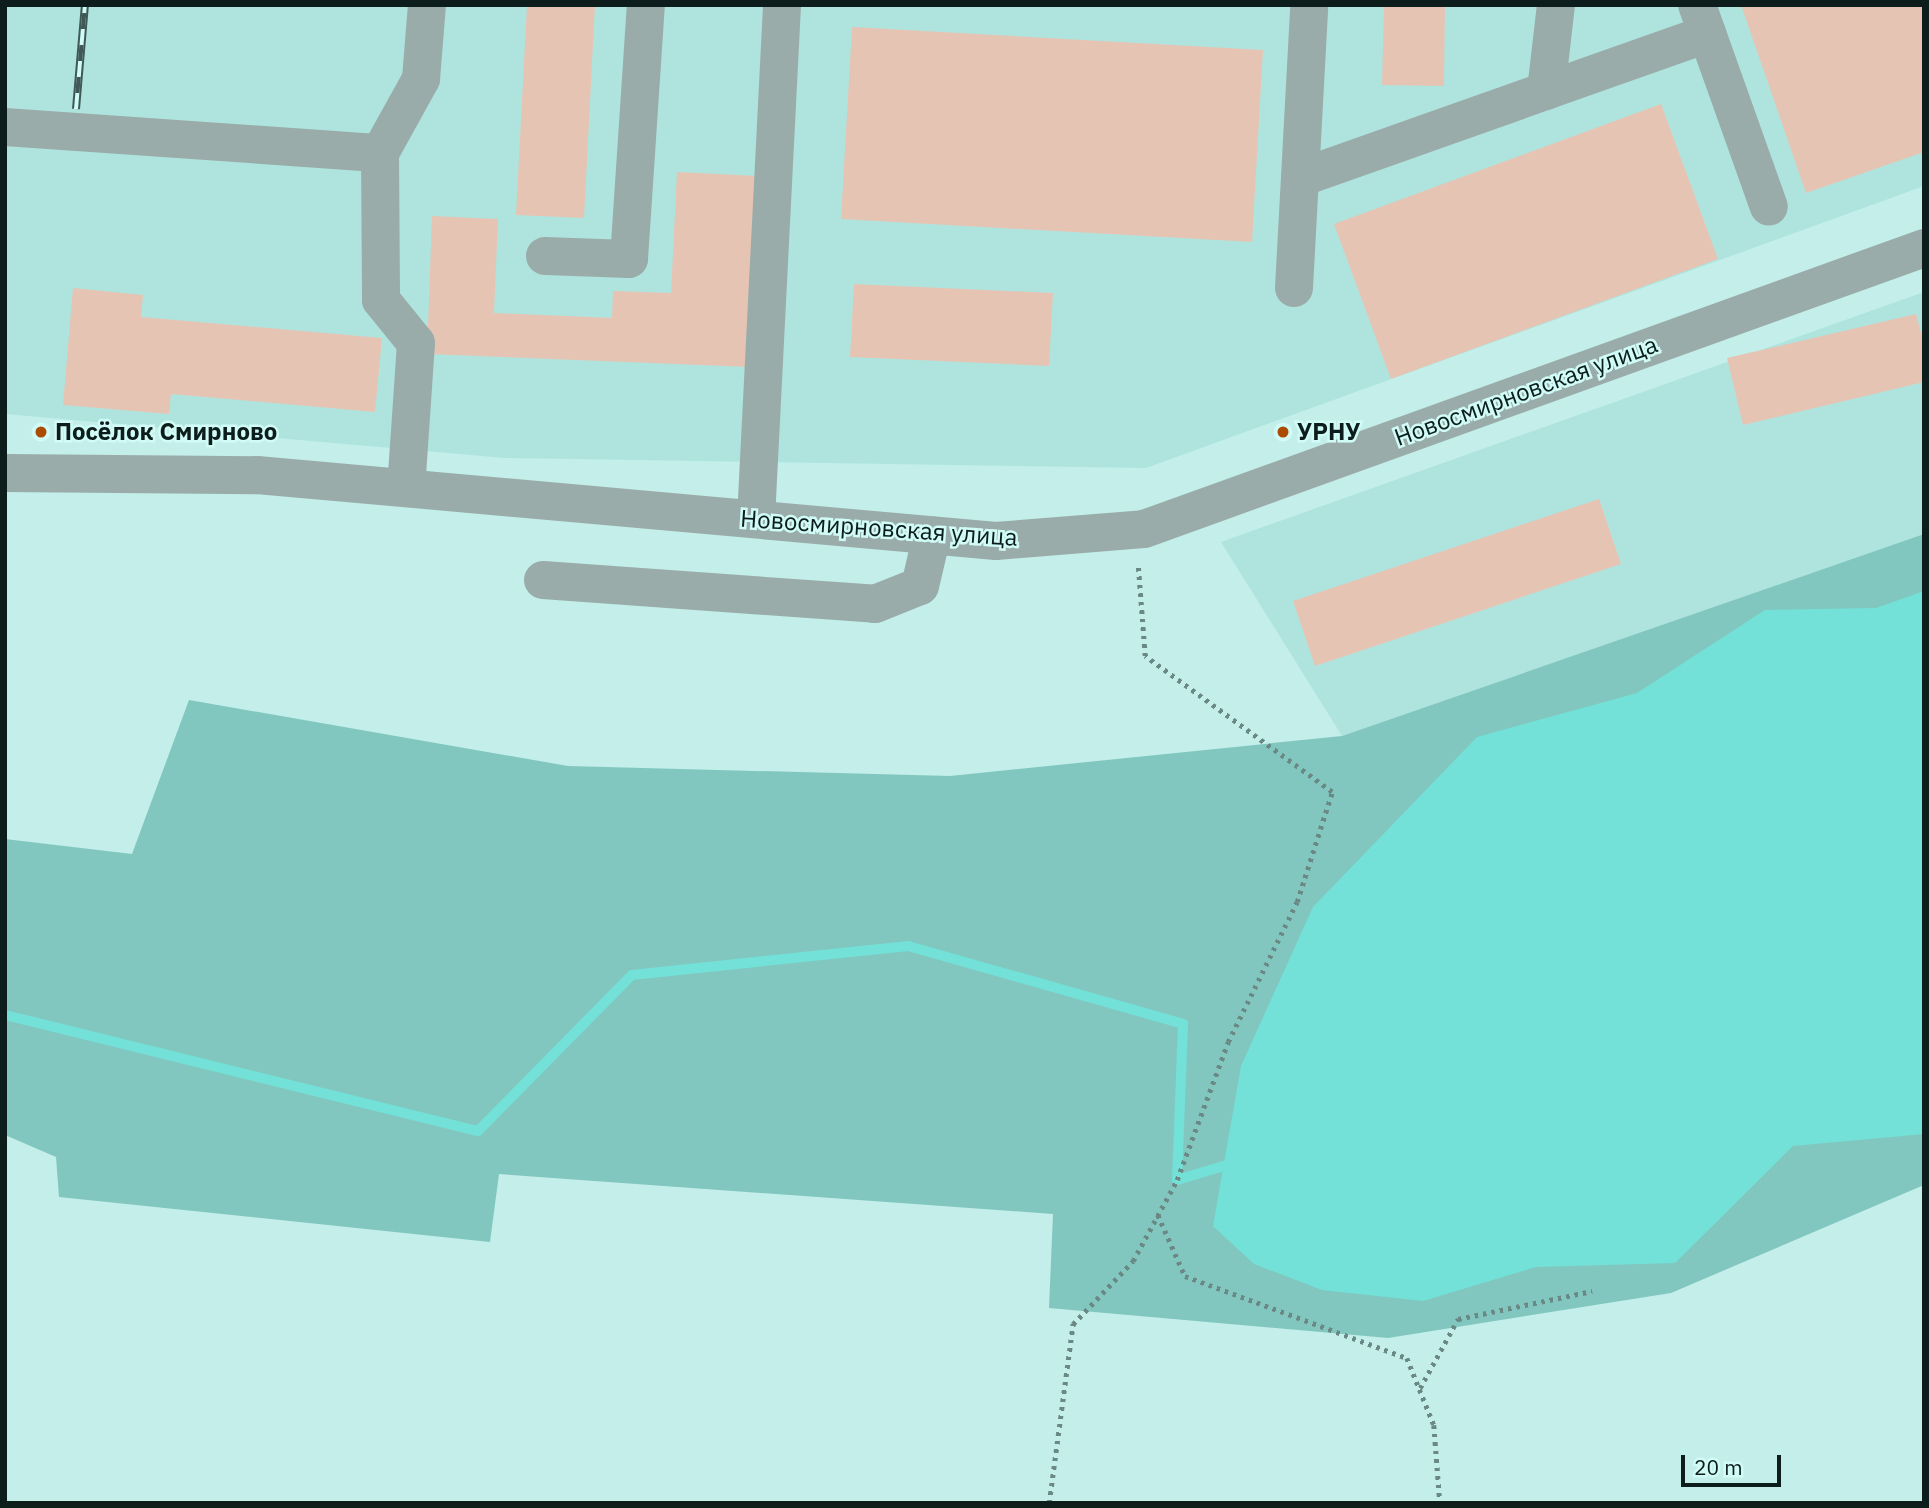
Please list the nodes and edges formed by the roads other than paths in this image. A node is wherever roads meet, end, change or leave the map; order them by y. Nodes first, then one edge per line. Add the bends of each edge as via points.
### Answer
1 (427, 5) edge
2 (646, 5) edge
3 (782, 5) edge
4 (1556, 5) edge
5 (1302, 6) edge
6 (1702, 19) edge
7 (1546, 91) junction
8 (5, 127) edge
9 (380, 153) junction
10 (1300, 178) junction
11 (1769, 207) dead end
12 (1924, 248) edge
13 (545, 256) dead end
14 (1294, 288) dead end
15 (16, 476) edge
16 (406, 488) junction
17 (756, 519) junction
18 (932, 535) junction
19 (543, 580) dead end

1 - 9 street via 421,79
2 - 13 street via 629,259
3 - 17 street
4 - 7 street
5 - 10 street
6 - 7 street
6 - 11 street
7 - 10 street
8 - 9 street
9 - 16 street via 382,300 416,343
10 - 14 street
12 - 18 street, Новосмирновская улица via 1144,529 996,541
15 - 16 street, Новосмирновская улица via 257,475
16 - 17 street, Новосмирновская улица
17 - 18 street, Новосмирновская улица
18 - 19 street via 920,586 875,604

